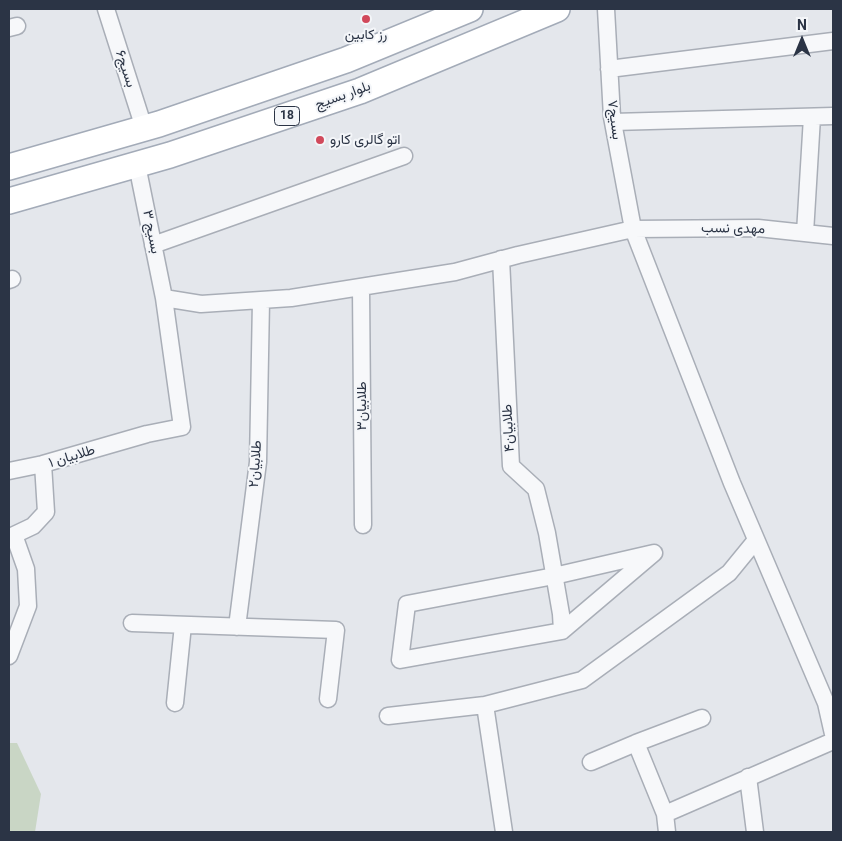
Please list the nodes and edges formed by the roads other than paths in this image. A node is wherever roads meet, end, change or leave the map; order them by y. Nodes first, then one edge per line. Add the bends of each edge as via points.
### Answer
1 (106, 9) edge
2 (470, 9) edge
3 (557, 9) edge
4 (606, 9) edge
5 (833, 40) edge
6 (609, 69) junction
7 (833, 116) edge
8 (812, 117) junction
9 (613, 122) junction
10 (144, 128) junction
11 (404, 156) dead end
12 (137, 164) junction
13 (9, 167) edge
14 (9, 201) edge
15 (633, 229) junction
16 (806, 233) junction
17 (833, 236) edge
18 (153, 245) junction
19 (501, 259) junction
20 (361, 288) junction
21 (164, 298) junction
22 (261, 301) junction
23 (43, 464) junction
24 (9, 471) edge
25 (363, 525) dead end
26 (11, 535) edge
27 (756, 540) junction
28 (554, 576) junction
29 (132, 623) dead end
30 (183, 625) junction
31 (237, 627) junction
32 (562, 631) junction
33 (9, 656) edge
34 (328, 699) dead end
35 (175, 703) dead end
36 (485, 705) junction
37 (388, 716) dead end
38 (702, 718) dead end
39 (833, 734) edge
40 (833, 741) edge
41 (636, 743) junction
42 (591, 762) dead end
43 (748, 777) junction
44 (665, 814) junction
45 (504, 832) edge
46 (667, 832) edge
47 (756, 832) edge

1 - 10 street, بسیج۶
2 - 10 main road via 346,60
3 - 12 main road, بلوار بسیج / 18 via 360,91
4 - 6 street, بسیج۷
5 - 6 street
6 - 9 street, بسیج۷
7 - 8 street
8 - 9 street
8 - 16 street
9 - 15 street, بسیج۷
10 - 13 main road
11 - 18 street
12 - 14 main road, بلوار بسیج / 18
12 - 18 street, بسیج ۳
15 - 16 street, مهدی نسب via 758,228
15 - 19 street, مهدی نسب
15 - 27 street, بسیج۷
16 - 17 street, مهدی نسب
18 - 21 street, بسیج ۳
19 - 20 street, مهدی نسب via 455,272
19 - 28 street, طلابیان۴ via 511,466 536,489
20 - 22 street, مهدی نسب
20 - 25 street, طلابیان۳
21 - 22 street, مهدی نسب via 201,304
21 - 23 street, طلابیان ۱ via 182,427
22 - 31 street, طلابیان۲ via 258,462
23 - 24 street
23 - 26 street, طلابیان ۱ via 46,512 33,526
26 - 33 street, طلابیان ۱ via 26,569 28,606
27 - 36 street via 729,573 582,680
27 - 39 street, بسیج۷ via 826,703
28 - 32 street, طلابیان۴
28 - 32 street via 654,553
28 - 32 street via 407,604 400,660
29 - 30 street
30 - 31 street
30 - 35 street
31 - 34 street via 336,630
36 - 37 street
36 - 45 street
38 - 41 street
40 - 43 street
41 - 42 street
41 - 44 street
43 - 44 street
43 - 47 street
44 - 46 street

